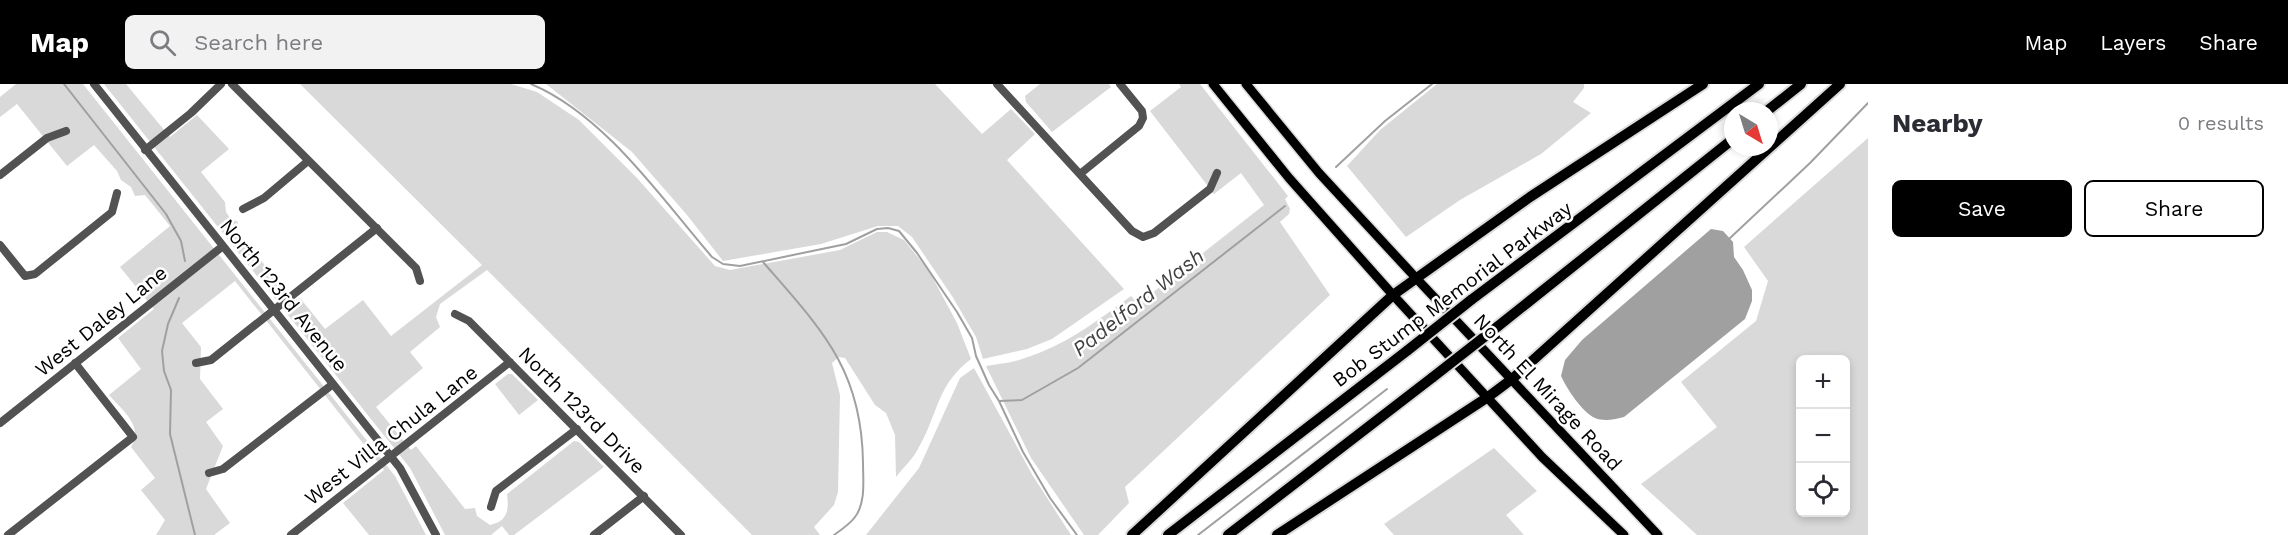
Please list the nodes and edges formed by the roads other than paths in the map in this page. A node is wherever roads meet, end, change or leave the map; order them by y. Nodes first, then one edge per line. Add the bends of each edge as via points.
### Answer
1 (94, 84) edge
2 (221, 84) edge
3 (232, 84) edge
4 (997, 84) edge
5 (1120, 84) edge
6 (1213, 84) edge
7 (1246, 84) edge
8 (1704, 84) edge
9 (1759, 84) edge
10 (1801, 84) edge
11 (1840, 84) edge
12 (1778, 102) edge
13 (66, 131) dead end
14 (1724, 146) edge
15 (146, 150) junction
16 (308, 161) junction
17 (1217, 173) dead end
18 (1080, 174) junction
19 (0, 175) edge
20 (117, 193) dead end
21 (243, 209) dead end
22 (377, 228) junction
23 (0, 245) edge
24 (223, 246) junction
25 (1416, 278) junction
26 (420, 281) dead end
27 (1393, 295) junction
28 (274, 310) junction
29 (455, 314) dead end
30 (510, 362) junction
31 (75, 363) junction
32 (196, 363) dead end
33 (1512, 379) junction
34 (333, 384) junction
35 (1488, 397) junction
36 (0, 423) edge
37 (577, 429) junction
38 (391, 456) junction
39 (209, 472) dead end
40 (644, 496) junction
41 (491, 507) dead end
42 (8, 535) edge
43 (291, 535) edge
44 (436, 535) edge
45 (594, 535) edge
46 (681, 535) edge
47 (1132, 535) edge
48 (1168, 535) edge
49 (1228, 535) edge
50 (1277, 535) edge
51 (1624, 535) edge
52 (1658, 535) edge

1 - 15 street, North 123rd Avenue
2 - 15 street
3 - 16 street
4 - 18 street
5 - 18 street via 1142,111 1143,118 1139,126
6 - 27 main road via 1289,178
7 - 25 main road, North El Mirage Road via 1319,173
8 - 25 highway via 1530,197
9 - 48 highway, Bob Stump Memorial Parkway, bridge
10 - 12 highway
11 - 33 highway
13 - 19 street via 47,138
14 - 49 highway, bridge
15 - 24 street, North 123rd Avenue
16 - 21 street via 264,198
16 - 22 street
17 - 18 street via 1210,189 1154,233 1143,237 1132,231
20 - 23 street via 112,212 35,274 25,276
22 - 26 street via 416,268
22 - 28 street
24 - 28 street, North 123rd Avenue
24 - 31 street, West Daley Lane
25 - 27 highway
25 - 33 main road, North El Mirage Road
27 - 35 main road
27 - 47 highway
28 - 32 street via 211,360
28 - 34 street, North 123rd Avenue
29 - 30 street, North 123rd Drive via 469,321
30 - 37 street, North 123rd Drive
30 - 38 street, West Villa Chula Lane
31 - 36 street, West Daley Lane
31 - 42 street via 133,437
33 - 35 highway
33 - 52 main road, North El Mirage Road
34 - 38 street, North 123rd Avenue
34 - 39 street via 222,470
35 - 50 highway
35 - 51 main road via 1542,457
37 - 40 street, North 123rd Drive
37 - 41 street via 496,491
38 - 43 street, West Villa Chula Lane
38 - 44 street, North 123rd Avenue
40 - 45 street
40 - 46 street, North 123rd Drive

